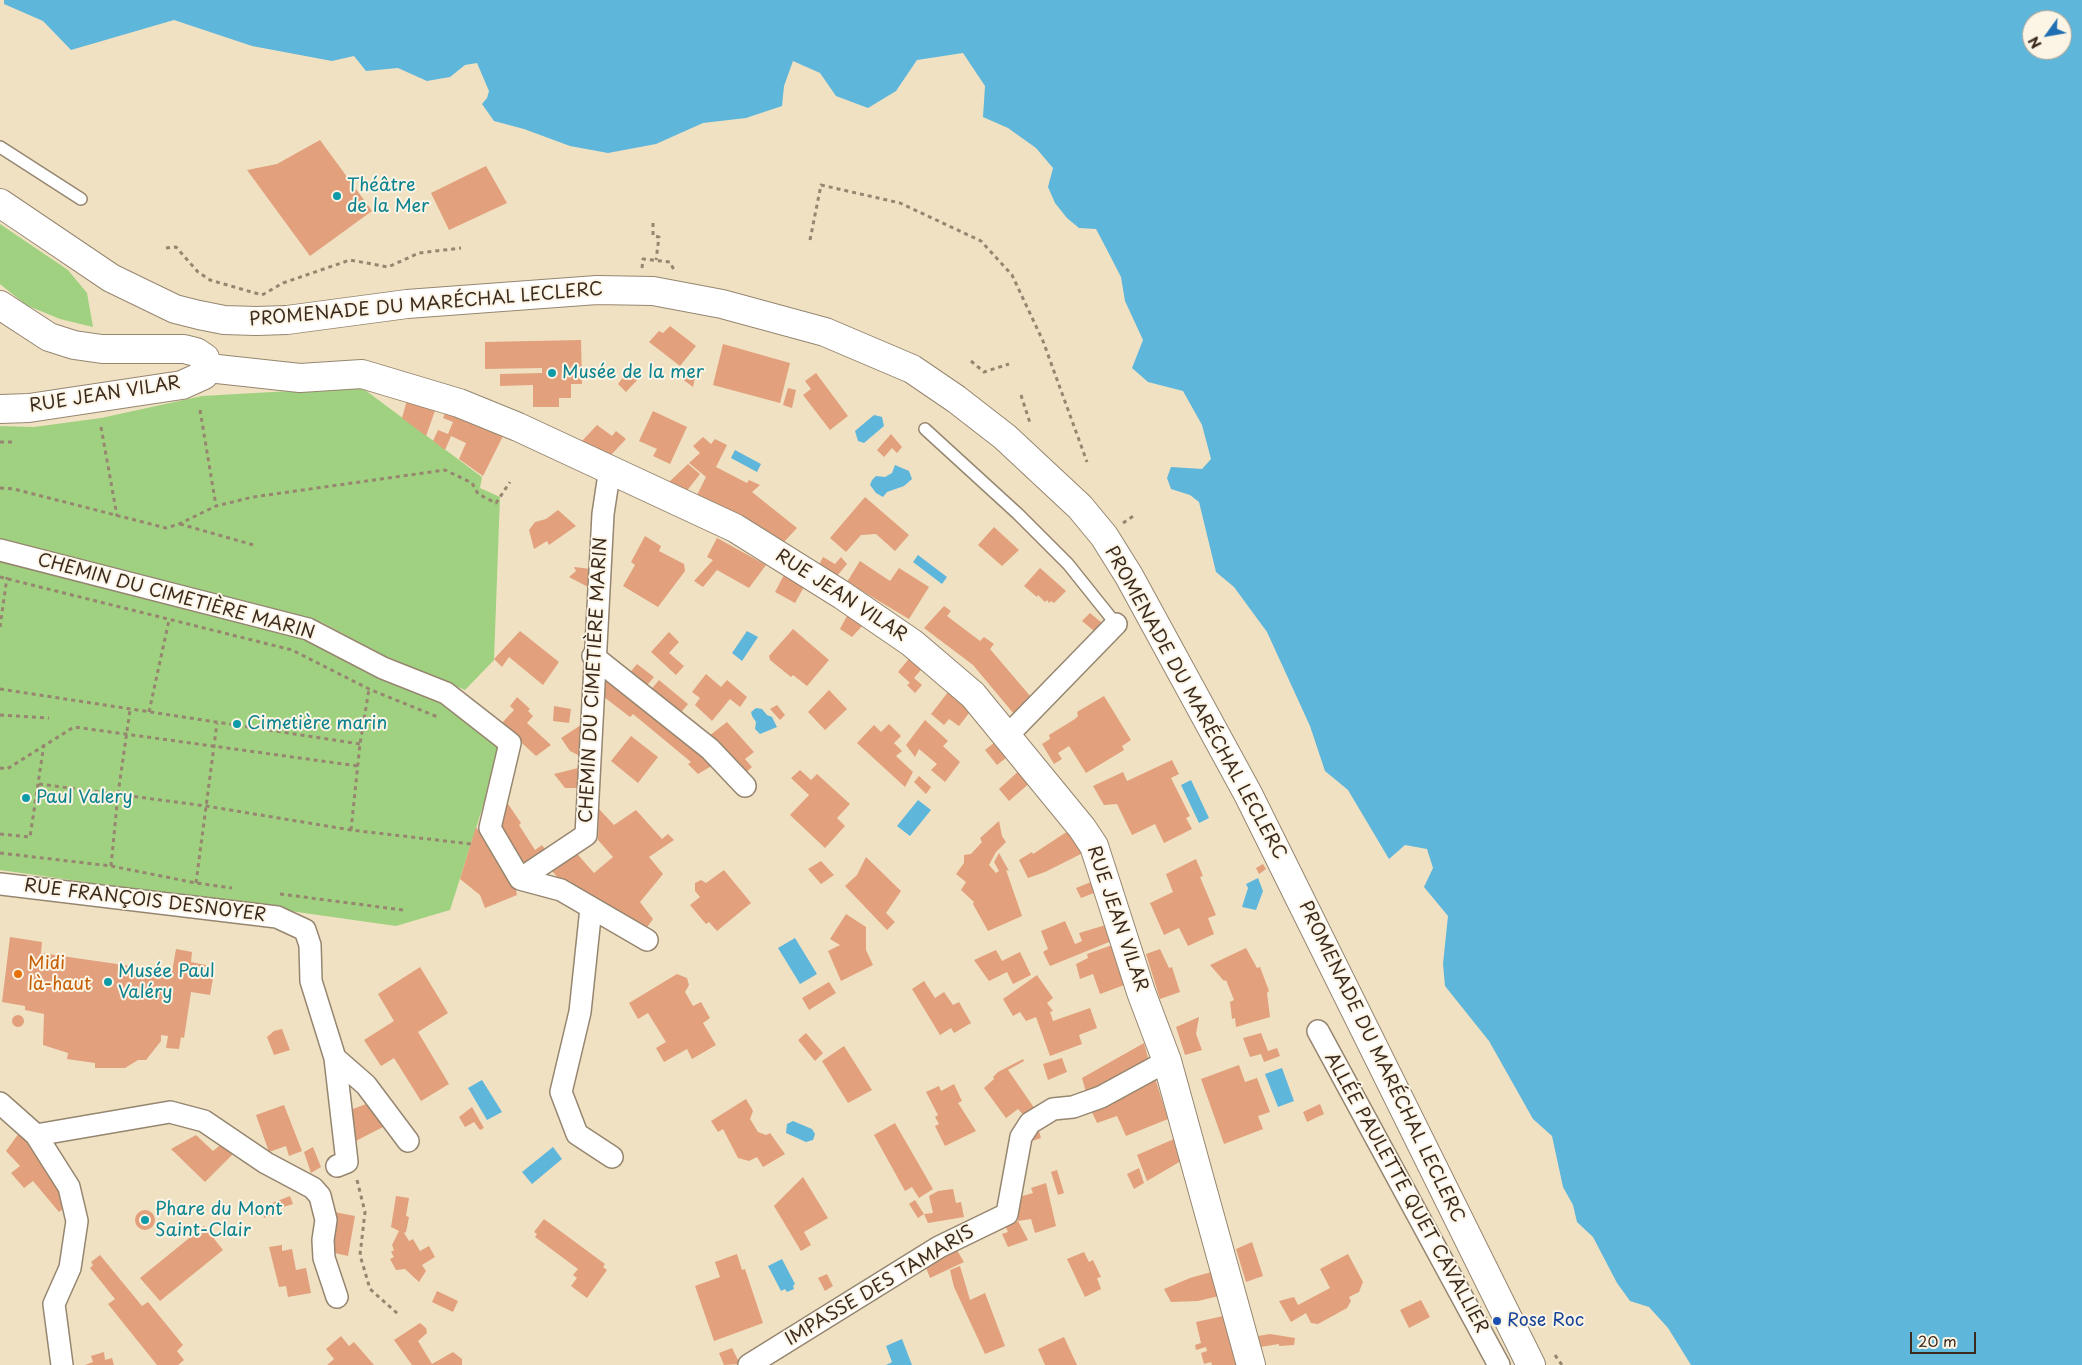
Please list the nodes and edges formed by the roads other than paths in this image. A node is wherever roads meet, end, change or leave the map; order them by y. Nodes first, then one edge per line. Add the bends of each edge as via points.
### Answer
1 (0, 147) edge
2 (81, 199) dead end
3 (0, 203) edge
4 (0, 304) edge
5 (208, 368) junction
6 (0, 409) edge
7 (925, 429) dead end
8 (613, 470) junction
9 (0, 550) edge
10 (1116, 624) joint
11 (593, 656) junction
12 (1008, 735) junction
13 (745, 786) dead end
14 (520, 879) junction
15 (0, 884) edge
16 (591, 908) junction
17 (647, 940) dead end
18 (1318, 1032) dead end
19 (336, 1058) junction
20 (1167, 1061) junction
21 (0, 1103) edge
22 (36, 1135) junction
23 (408, 1141) dead end
24 (612, 1157) dead end
25 (346, 1167) road end
26 (337, 1296) dead end
27 (1526, 1354) edge
28 (1497, 1360) edge
29 (62, 1365) edge
30 (749, 1365) edge
31 (1251, 1365) edge

1 - 2 lane
3 - 27 main road, PROMENADE DU MARÉCHAL LECLERC via 112,278 151,299 199,316 248,321 287,320 407,304 597,290 653,291 722,304 825,332 912,370 956,399 1005,437 1080,507 1104,536 1129,576 1248,794
4 - 5 main road via 49,337 74,345 102,349 184,349 205,358
5 - 6 main road, RUE JEAN VILAR via 204,376 182,385 29,408
5 - 8 main road, RUE JEAN VILAR via 300,378 362,374 459,403
7 - 10 lane via 1068,564
8 - 11 street, CHEMIN DU CIMETIÈRE MARIN via 603,514
8 - 12 main road, RUE JEAN VILAR via 735,528 842,595 912,643 973,695
9 - 14 street, CHEMIN DU CIMETIÈRE MARIN via 308,629 383,668 446,693 510,743 490,828
10 - 12 street
11 - 13 street via 710,750
11 - 14 street, CHEMIN DU CIMETIÈRE MARIN via 586,835
12 - 20 main road, RUE JEAN VILAR via 1094,846
14 - 16 street via 561,890
15 - 19 street, RUE FRANÇOIS DESNOYER via 278,917 305,930 310,945 311,981
16 - 17 street
16 - 24 street via 580,1012 561,1092 577,1134
18 - 28 street, ALLÉE PAULETTE QUET CAVALLIER
19 - 23 street via 366,1085
19 - 25 street, RUE FRANÇOIS DESNOYER
20 - 30 street, IMPASSE DES TAMARIS via 1101,1097 1074,1107 1053,1109 1030,1123 1021,1137 1007,1214 939,1247
20 - 31 main road, RUE JEAN VILAR
21 - 22 street
22 - 26 street via 170,1112 204,1121 266,1163 313,1188 320,1196 326,1220 324,1258
22 - 29 street via 69,1187 77,1221 70,1268 54,1304
27 - 28 street

